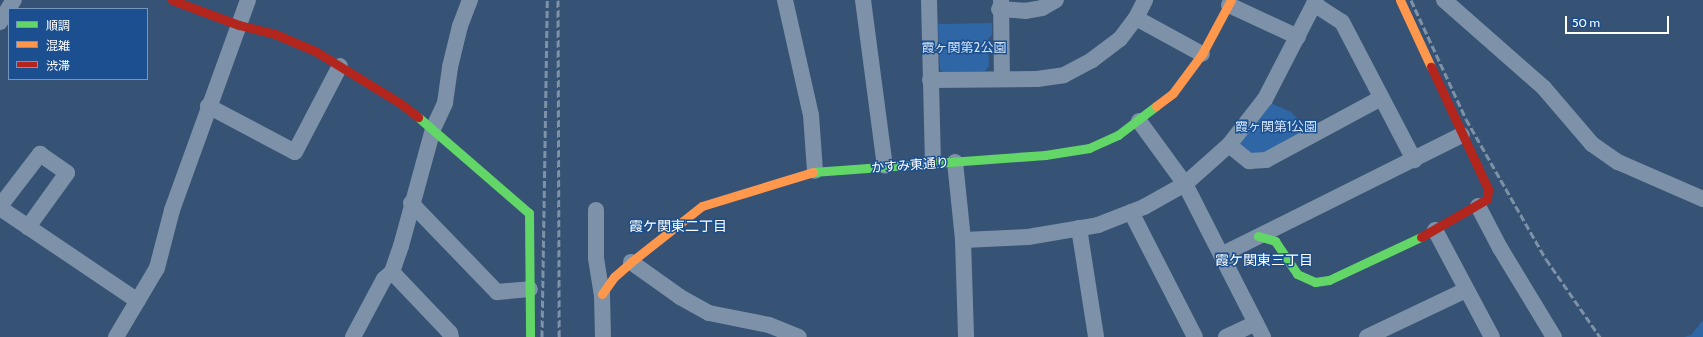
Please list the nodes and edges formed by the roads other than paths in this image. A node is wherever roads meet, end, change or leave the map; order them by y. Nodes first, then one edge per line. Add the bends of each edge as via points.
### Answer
1 (172, 0) edge
2 (248, 0) edge
3 (470, 0) edge
4 (785, 0) edge
5 (863, 0) edge
6 (929, 0) edge
7 (1056, 0) edge
8 (1145, 0) edge
9 (1400, 0) edge
10 (1444, 0) edge
11 (1230, 2) edge
12 (1315, 2) edge
13 (1000, 5) edge
14 (8, 9) edge
15 (1136, 18) junction
16 (0, 22) edge
17 (240, 25) junction
18 (1298, 37) junction
19 (1202, 54) junction
20 (340, 66) junction
21 (1002, 78) junction
22 (930, 80) junction
23 (1381, 98) junction
24 (208, 106) junction
25 (1139, 121) junction
26 (433, 129) junction
27 (1462, 135) junction
28 (1229, 145) junction
29 (1414, 160) junction
30 (933, 162) junction
31 (955, 162) junction
32 (885, 166) junction
33 (815, 171) junction
34 (1185, 184) junction
35 (1703, 199) edge
36 (411, 203) junction
37 (1478, 206) junction
38 (0, 207) edge
39 (596, 210) dead end
40 (1132, 212) junction
41 (28, 227) junction
42 (1079, 228) junction
43 (1435, 230) junction
44 (1258, 236) junction
45 (963, 240) junction
46 (1221, 255) junction
47 (631, 262) junction
48 (392, 272) junction
49 (530, 290) junction
50 (1466, 290) junction
51 (602, 294) junction
52 (138, 301) junction
53 (1256, 322) junction
54 (122, 335) edge
55 (353, 337) edge
56 (451, 337) edge
57 (530, 337) edge
58 (603, 337) edge
59 (799, 337) edge
60 (966, 337) edge
61 (1096, 337) edge
62 (1195, 337) edge
63 (1226, 337) edge
64 (1263, 337) edge
65 (1367, 337) edge
66 (1492, 337) edge
67 (1554, 337) edge

1 - 17 street
2 - 17 street
3 - 26 street via 460,26 450,67 445,103
4 - 33 street via 811,115
5 - 32 street
6 - 22 street
7 - 13 street via 1042,8 1025,11
8 - 15 street
9 - 27 street
10 - 35 street via 1544,88 1592,144 1618,162
11 - 18 street
11 - 19 street, かすみ東通り
12 - 18 street
12 - 23 street via 1342,22
13 - 21 street
14 - 16 street
15 - 19 street
15 - 21 street via 1120,39 1092,60 1064,74 1037,79
17 - 20 street via 275,34 315,51
17 - 24 street
18 - 28 street via 1265,100
19 - 25 street, かすみ東通り via 1173,92
20 - 24 street via 295,152
20 - 26 street via 400,103
21 - 22 street
22 - 30 street
23 - 28 street via 1266,160 1249,161
23 - 29 street
24 - 52 street via 172,210 157,268
25 - 31 street, かすみ東通り via 1118,135 1089,148 1045,155
25 - 34 street
26 - 36 street
26 - 49 street via 529,213
27 - 29 street
27 - 37 street via 1488,189 1487,199
28 - 34 street
29 - 44 street
30 - 31 street, かすみ東通り
30 - 32 street, かすみ東通り
31 - 45 street
32 - 33 street, かすみ東通り
33 - 47 street, かすみ東通り via 702,206
34 - 40 street
34 - 46 street
36 - 48 street via 402,246
36 - 49 street via 497,292
37 - 43 street
37 - 67 street via 1500,248
38 - 41 street
38 - 41 street via 40,154 67,173
39 - 51 street via 596,258
40 - 42 street via 1098,225
40 - 62 street
41 - 52 street
42 - 45 street via 1028,237
42 - 61 street
43 - 44 street via 1329,280 1315,282 1297,274 1275,241
43 - 50 street
44 - 46 street
45 - 60 street
46 - 53 street
47 - 51 street, かすみ東通り via 614,277
47 - 59 street via 680,297 709,312 748,323 769,325
48 - 55 street via 384,279
48 - 56 street
49 - 57 street
50 - 65 street
50 - 66 street
51 - 58 street
52 - 54 street
53 - 63 street
53 - 64 street

